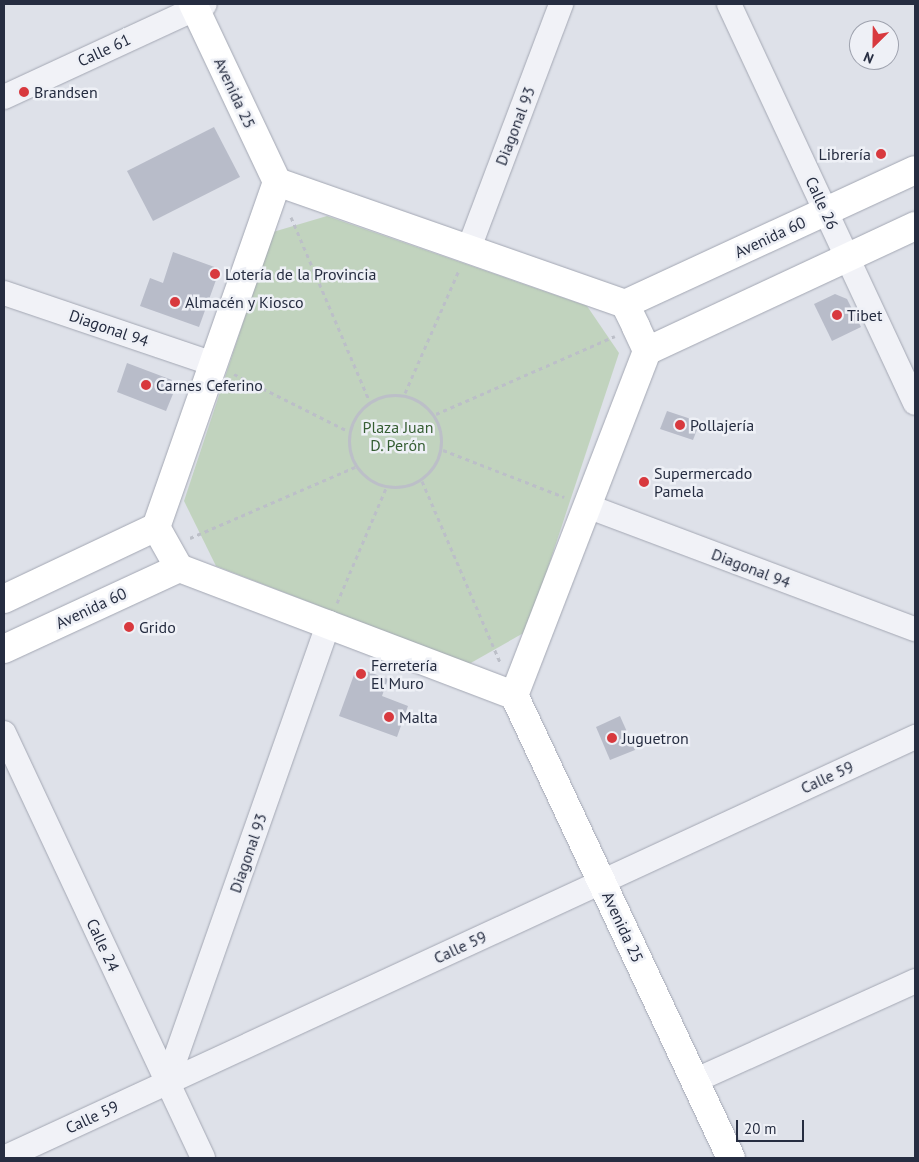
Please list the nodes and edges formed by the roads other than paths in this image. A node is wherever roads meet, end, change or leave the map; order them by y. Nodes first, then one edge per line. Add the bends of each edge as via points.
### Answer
1 (561, 4) edge
2 (729, 4) edge
3 (198, 5) edge
4 (4, 97) edge
5 (915, 170) edge
6 (277, 182) junction
7 (826, 212) junction
8 (915, 226) edge
9 (469, 248) junction
10 (847, 258) junction
11 (4, 293) edge
12 (636, 328) junction
13 (214, 364) junction
14 (915, 403) edge
15 (587, 506) junction
16 (167, 547) junction
17 (4, 599) edge
18 (328, 623) junction
19 (915, 629) edge
20 (4, 649) edge
21 (514, 695) junction
22 (4, 732) edge
23 (915, 737) edge
24 (602, 882) junction
25 (915, 981) edge
26 (694, 1081) junction
27 (167, 1082) junction
28 (4, 1158) edge
29 (203, 1158) edge
30 (731, 1158) edge

1 - 9 street, Diagonal 93
2 - 7 street, Calle 26
3 - 4 street, Calle 61
3 - 6 main road, Avenida 25
5 - 7 main road, Avenida 60
6 - 9 main road
6 - 13 main road
7 - 10 street, Calle 26
7 - 12 main road, Avenida 60
8 - 10 main road
9 - 12 main road
10 - 12 main road
10 - 14 street, Calle 26
11 - 13 street, Diagonal 94
12 - 15 main road
13 - 16 main road
15 - 19 street, Diagonal 94
15 - 21 main road
16 - 17 main road
16 - 18 main road
16 - 20 main road, Avenida 60
18 - 21 main road
18 - 27 street, Diagonal 93
21 - 24 main road, Avenida 25
22 - 27 street, Calle 24
23 - 24 street, Calle 59
24 - 26 main road, Avenida 25
24 - 27 street, Calle 59
25 - 26 street
26 - 30 main road, Avenida 25
27 - 28 street, Calle 59
27 - 29 street, Calle 24

